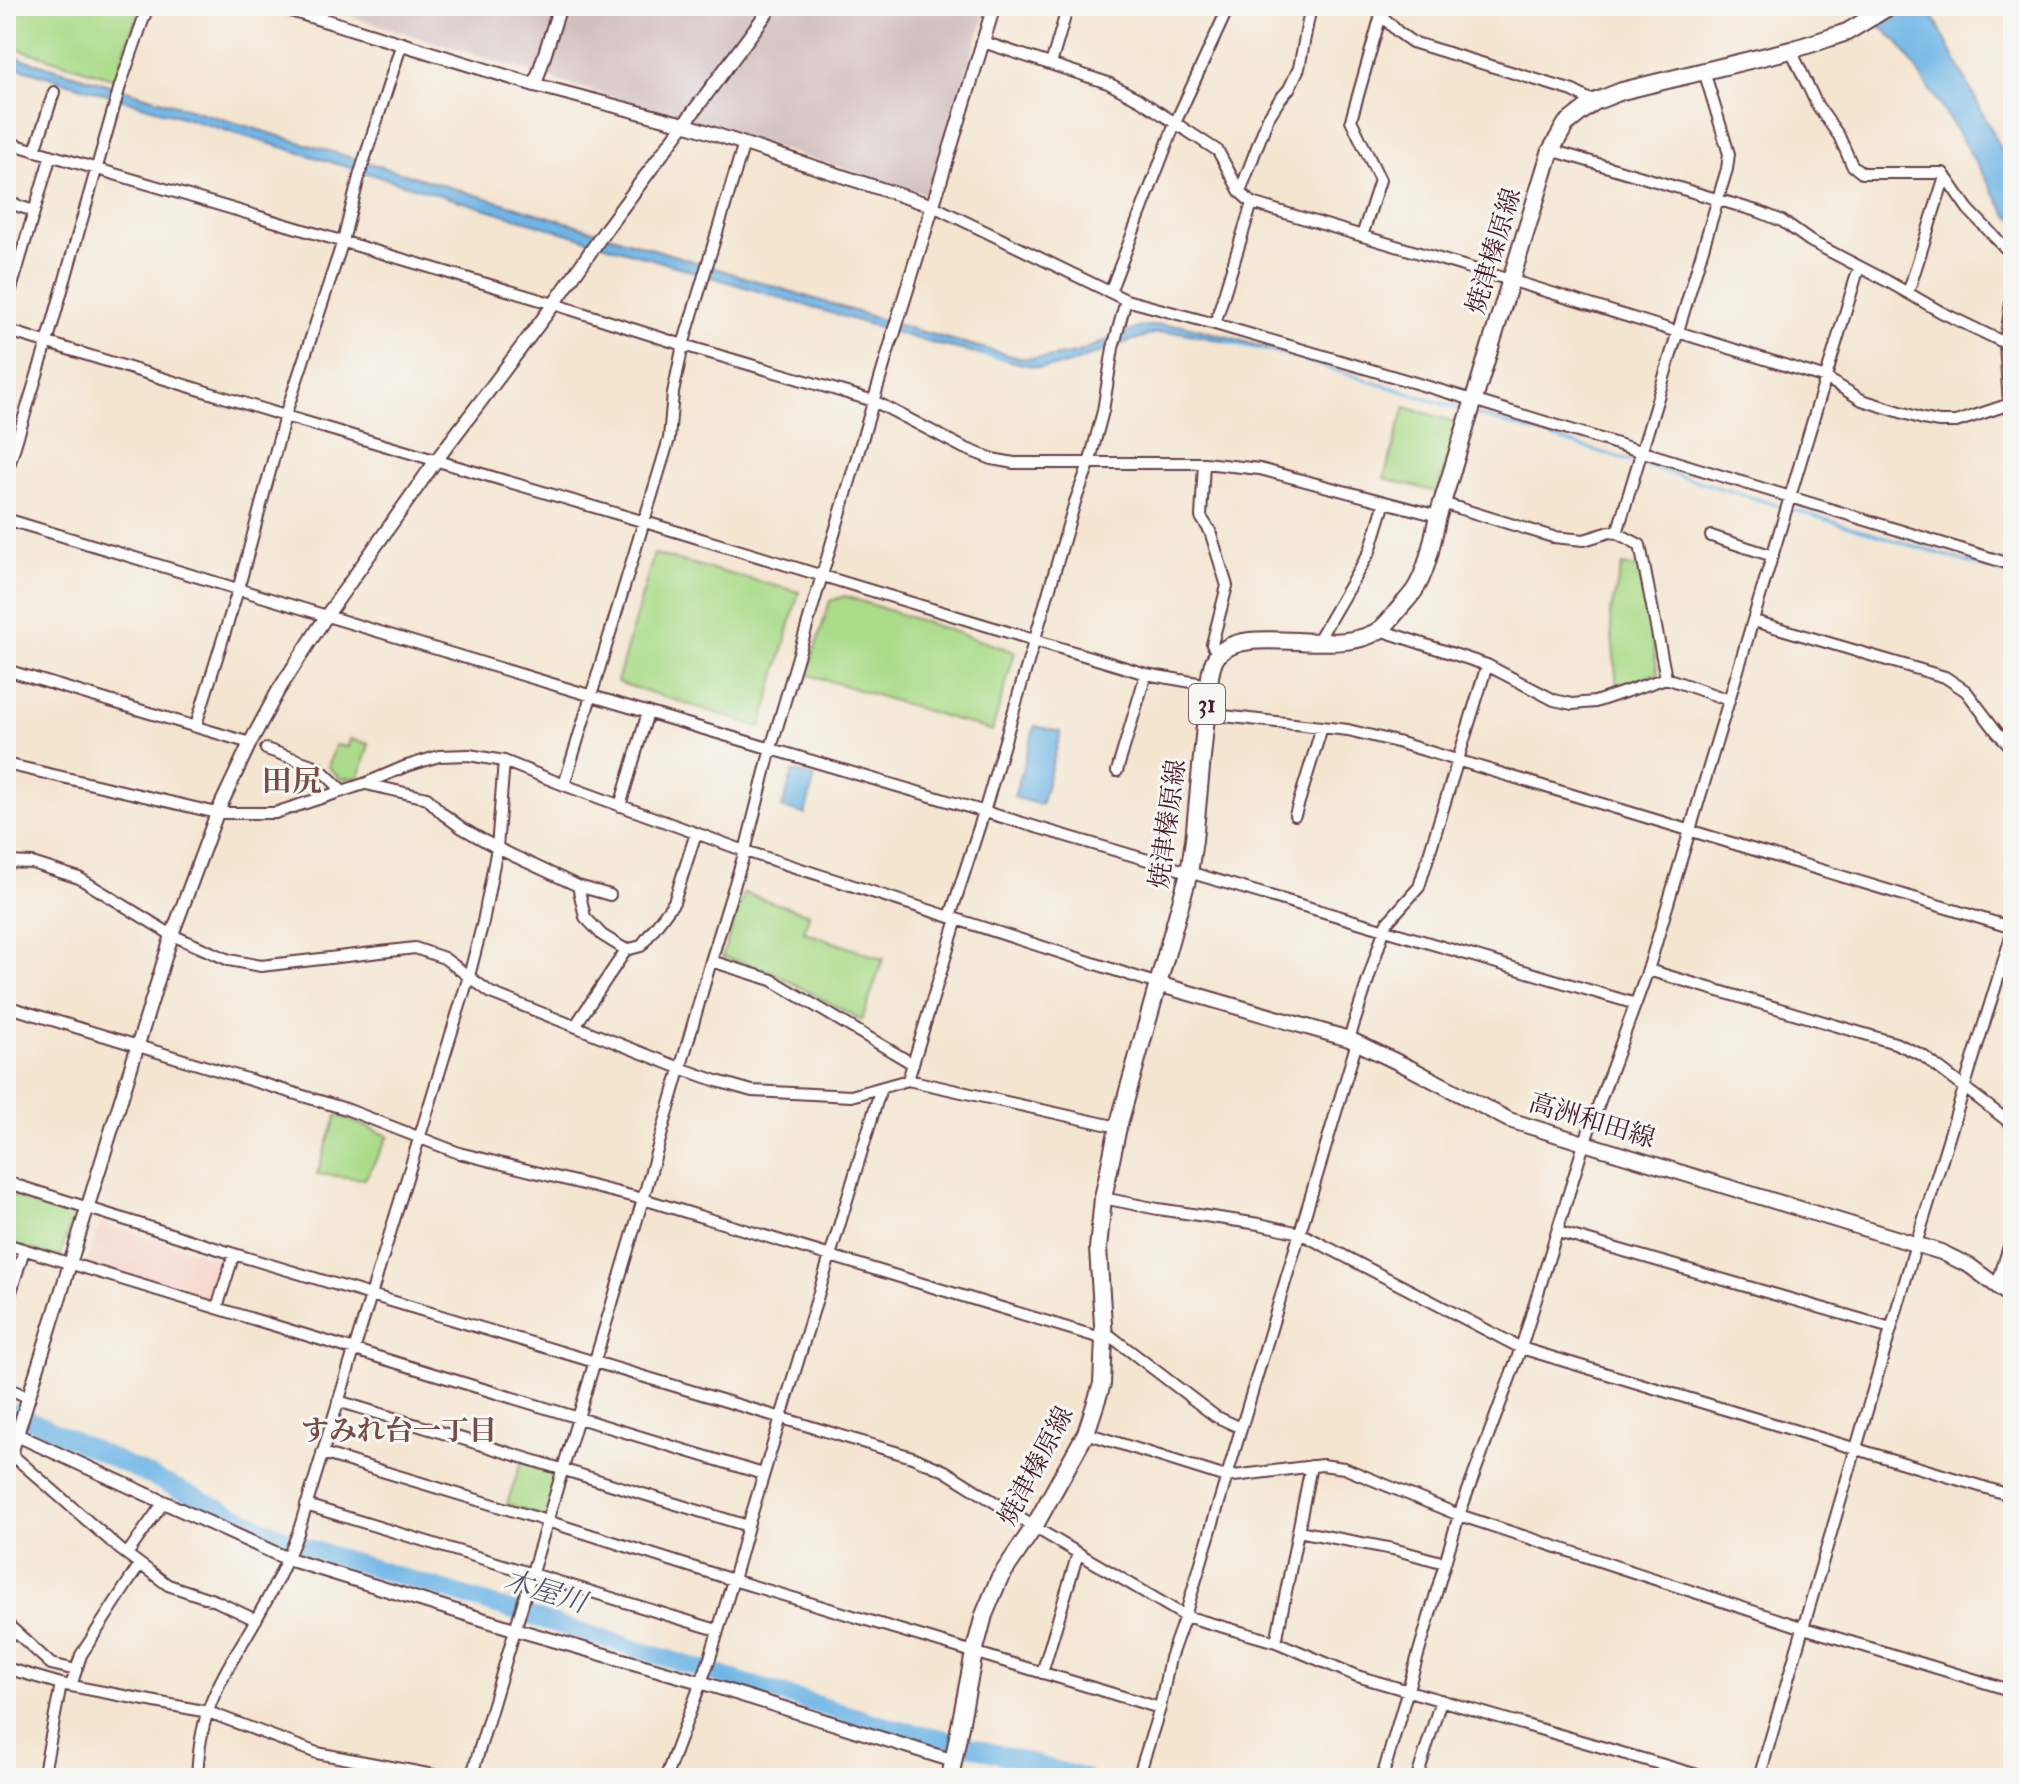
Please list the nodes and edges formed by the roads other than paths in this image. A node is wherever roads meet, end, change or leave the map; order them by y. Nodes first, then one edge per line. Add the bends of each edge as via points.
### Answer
1 (148, 6) edge
2 (278, 6) edge
3 (560, 6) edge
4 (772, 6) edge
5 (994, 6) edge
6 (1068, 6) edge
7 (1229, 6) edge
8 (1311, 6) edge
9 (1372, 6) edge
10 (1890, 6) edge
11 (1381, 15) junction
12 (983, 42) junction
13 (402, 43) junction
14 (1791, 50) junction
15 (1051, 64) junction
16 (1704, 71) junction
17 (535, 85) junction
18 (54, 92) dead end
19 (1594, 102) junction
20 (1176, 121) junction
21 (684, 124) junction
22 (6, 142) edge
23 (744, 143) junction
24 (1551, 150) junction
25 (35, 151) junction
26 (51, 155) junction
27 (98, 168) junction
28 (1945, 176) junction
29 (1240, 192) junction
30 (1718, 199) junction
31 (6, 202) edge
32 (1252, 203) junction
33 (933, 206) junction
34 (34, 211) junction
35 (1362, 236) junction
36 (343, 241) junction
37 (2013, 256) edge
38 (1859, 267) junction
39 (11, 268) edge
40 (1510, 280) junction
41 (2013, 289) edge
42 (1110, 292) junction
43 (1908, 293) junction
44 (1126, 300) junction
45 (554, 304) junction
46 (6, 306) edge
47 (1215, 324) junction
48 (6, 330) edge
49 (1677, 332) junction
50 (893, 335) joint
51 (47, 343) junction
52 (2005, 343) junction
53 (683, 345) junction
54 (1826, 378) junction
55 (1473, 400) junction
56 (874, 401) junction
57 (2011, 403) edge
58 (285, 416) junction
59 (1641, 452) junction
60 (435, 462) junction
61 (1204, 463) junction
62 (1089, 464) junction
63 (6, 475) edge
64 (1791, 496) junction
65 (1385, 502) junction
66 (1440, 509) junction
67 (6, 519) edge
68 (645, 522) junction
69 (1617, 533) junction
70 (1711, 536) dead end
71 (1773, 556) junction
72 (2013, 565) edge
73 (821, 577) junction
74 (238, 590) junction
75 (327, 615) junction
76 (1754, 621) junction
77 (1380, 630) junction
78 (1036, 640) junction
79 (1317, 642) junction
80 (1218, 655) junction
81 (1487, 665) junction
82 (6, 670) edge
83 (1146, 674) junction
84 (1666, 678) junction
85 (1209, 685) junction
86 (592, 696) junction
87 (1729, 700) junction
88 (648, 712) junction
89 (1206, 714) junction
90 (196, 725) junction
91 (1322, 727) junction
92 (250, 743) junction
93 (771, 748) junction
94 (266, 749) dead end
95 (2013, 749) edge
96 (1459, 760) junction
97 (504, 761) junction
98 (6, 764) edge
99 (1117, 771) dead end
100 (364, 784) junction
101 (564, 785) junction
102 (343, 791) junction
103 (620, 806) junction
104 (984, 812) junction
105 (217, 813) junction
106 (1295, 815) dead end
107 (1691, 830) junction
108 (696, 833) junction
109 (497, 848) junction
110 (745, 851) junction
111 (6, 862) edge
112 (1189, 873) junction
113 (578, 886) junction
114 (610, 895) dead end
115 (954, 918) junction
116 (1384, 929) junction
117 (2013, 929) edge
118 (172, 935) junction
119 (626, 950) junction
120 (711, 961) junction
121 (1648, 970) junction
122 (469, 976) junction
123 (1158, 984) junction
124 (1636, 1004) junction
125 (6, 1006) edge
126 (575, 1026) junction
127 (1353, 1040) junction
128 (138, 1046) junction
129 (913, 1064) junction
130 (680, 1068) junction
131 (908, 1080) junction
132 (1965, 1087) junction
133 (881, 1088) junction
134 (2013, 1125) edge
135 (1118, 1127) junction
136 (419, 1139) junction
137 (1584, 1144) junction
138 (6, 1182) edge
139 (1103, 1198) junction
140 (643, 1199) junction
141 (89, 1208) junction
142 (1558, 1232) junction
143 (1300, 1233) junction
144 (2013, 1234) edge
145 (6, 1244) edge
146 (1916, 1244) junction
147 (24, 1250) junction
148 (234, 1254) junction
149 (831, 1255) junction
150 (71, 1263) junction
151 (1997, 1285) junction
152 (371, 1294) junction
153 (2013, 1298) edge
154 (6, 1308) edge
155 (217, 1308) junction
156 (1891, 1328) junction
157 (1104, 1335) junction
158 (1521, 1348) junction
159 (354, 1350) junction
160 (596, 1362) junction
161 (6, 1387) edge
162 (29, 1400) junction
163 (338, 1401) junction
164 (579, 1418) junction
165 (781, 1418) junction
166 (1241, 1428) junction
167 (14, 1430) edge
168 (1086, 1433) junction
169 (1857, 1448) junction
170 (10, 1453) junction
171 (322, 1453) junction
172 (1311, 1466) junction
173 (563, 1469) junction
174 (6, 1470) edge
175 (763, 1474) junction
176 (1226, 1477) junction
177 (2013, 1496) edge
178 (164, 1502) junction
179 (306, 1505) junction
180 (1459, 1515) junction
181 (547, 1521) junction
182 (748, 1526) junction
183 (1034, 1527) junction
184 (1298, 1531) junction
185 (1078, 1553) junction
186 (127, 1554) junction
187 (288, 1559) junction
188 (1445, 1563) junction
189 (140, 1564) junction
190 (531, 1573) junction
191 (733, 1580) junction
192 (1185, 1616) junction
193 (256, 1620) junction
194 (6, 1623) edge
195 (1804, 1628) junction
196 (514, 1629) junction
197 (717, 1630) junction
198 (1276, 1642) junction
199 (974, 1653) junction
200 (6, 1668) edge
201 (76, 1670) junction
202 (1042, 1673) junction
203 (702, 1678) junction
204 (66, 1685) junction
205 (1407, 1691) junction
206 (2013, 1691) edge
207 (1441, 1700) junction
208 (1160, 1708) junction
209 (208, 1712) junction
210 (954, 1764) edge
211 (435, 1777) edge
212 (43, 1778) edge
213 (197, 1778) edge
214 (449, 1778) edge
215 (471, 1778) edge
216 (667, 1778) edge
217 (1138, 1778) edge
218 (1382, 1778) edge
219 (1417, 1778) edge
220 (1708, 1778) edge
221 (1759, 1778) edge

1 - 27 street
2 - 13 street
3 - 17 street
4 - 21 street
5 - 12 street
6 - 15 street
7 - 20 street
8 - 29 street via 1299,68 1268,118
9 - 11 street
10 - 14 main road, 焼津榛原線 via 1847,32
11 - 19 street via 1412,42
11 - 35 street via 1351,120 1380,180
12 - 15 street
12 - 33 street
13 - 17 street
13 - 36 street
14 - 16 main road, 焼津榛原線
14 - 28 street via 1852,165 1862,173
15 - 20 street via 1108,83
16 - 19 main road, 焼津榛原線
16 - 30 street via 1729,154
17 - 21 street
18 - 25 street
19 - 24 main road, 焼津榛原線 via 1566,124
20 - 29 street via 1218,151
20 - 42 street
21 - 23 street
21 - 45 street
22 - 25 street
23 - 33 street
23 - 53 street
24 - 30 street
24 - 40 main road, 焼津榛原線
25 - 26 street
26 - 27 street
26 - 34 street
27 - 36 street
27 - 51 street
28 - 37 street
28 - 43 street
29 - 32 street
30 - 38 street via 1782,221
30 - 49 street
31 - 34 street
32 - 35 street
32 - 47 street
33 - 42 street
33 - 50 street
34 - 39 street
35 - 40 street
36 - 45 street
36 - 58 street
38 - 43 street
38 - 54 street
39 - 46 street
40 - 49 street
40 - 55 main road, 焼津榛原線
41 - 52 street
42 - 44 street
43 - 52 street
44 - 47 street
44 - 62 street
45 - 53 street
45 - 60 street
47 - 55 street
48 - 51 street
49 - 54 street
49 - 59 street
50 - 56 street
51 - 58 street
51 - 63 street
52 - 57 street
53 - 56 street
53 - 68 street via 669,439
54 - 57 street via 1862,400 1939,422 1956,422
54 - 64 street
55 - 59 street
55 - 66 main road, 焼津榛原線
56 - 62 street via 992,459
56 - 73 street
58 - 60 street
58 - 74 street
59 - 64 street
59 - 69 street
60 - 68 street
60 - 75 street
61 - 62 street
61 - 65 street via 1260,469
61 - 80 street via 1201,517 1227,586 1212,644
62 - 78 street
64 - 71 street
64 - 72 street
65 - 66 street
65 - 79 street via 1370,551
66 - 69 street via 1553,537 1584,540
66 - 77 main road, 焼津榛原線 via 1423,573
67 - 74 street
68 - 73 street
68 - 86 street
69 - 84 street via 1640,545
70 - 71 street
71 - 76 street
73 - 78 street
73 - 93 street
74 - 75 street
74 - 90 street
75 - 86 street
75 - 92 street
76 - 87 street
76 - 95 street via 1945,677 1966,691
77 - 79 main road, 31 via 1364,638
77 - 81 street
78 - 83 street
78 - 104 street
79 - 80 main road, 31 via 1261,640 1233,645
80 - 85 main road, 焼津榛原線 / 31
81 - 84 street via 1572,704 1595,702
81 - 96 street
82 - 90 street
83 - 85 street
83 - 99 street
84 - 87 street
85 - 89 main road, 焼津榛原線 / 31
86 - 88 street
86 - 101 street
87 - 107 street
88 - 93 street
88 - 103 street
89 - 91 street
89 - 112 main road, 焼津榛原線 / 31
90 - 92 street
91 - 96 street
91 - 106 street
92 - 105 street
93 - 104 street
93 - 110 street
94 - 102 street via 318,767
96 - 107 street
96 - 116 street via 1419,887
97 - 100 street via 439,756
97 - 101 street
97 - 109 street
98 - 105 street
100 - 102 street
100 - 109 street via 427,798 462,828
101 - 103 street
102 - 105 street via 275,813
103 - 108 street
104 - 112 street
104 - 115 street
105 - 118 street
107 - 117 street
107 - 121 street
108 - 110 street
108 - 119 street via 674,902 641,946
109 - 113 street
109 - 122 street
110 - 115 street
110 - 120 street
111 - 118 street via 32,863 79,878
112 - 116 street
112 - 123 main road, 焼津榛原線 / 31
113 - 114 street
113 - 119 street via 585,917
115 - 123 street
115 - 129 street
116 - 124 street
116 - 127 street
117 - 132 street
118 - 122 street via 229,960 261,966 415,948 444,958
118 - 128 street
119 - 126 street
120 - 129 street via 772,980
120 - 130 street
121 - 124 street
121 - 132 street via 1895,1043 1922,1055
122 - 126 street via 491,993
122 - 136 street
123 - 127 main road, 高洲和田線
123 - 135 main road, 焼津榛原線 / 31
124 - 137 street
125 - 128 street
126 - 130 street
127 - 137 main road, 高洲和田線 via 1509,1120
127 - 143 street
128 - 136 street via 346,1109
128 - 141 street
129 - 131 street
130 - 133 street via 752,1091 851,1096
130 - 140 street
131 - 133 street
131 - 135 street
132 - 134 street
132 - 146 street
133 - 149 street
135 - 139 main road, 焼津榛原線 / 31
136 - 140 street
136 - 152 street
137 - 142 street
137 - 146 main road, 高洲和田線
138 - 141 street
139 - 143 street
139 - 157 main road, 焼津榛原線 / 31 via 1098,1249
140 - 149 street
140 - 160 street
141 - 148 street
141 - 150 street
142 - 156 street
142 - 158 street
143 - 158 street
143 - 166 street
144 - 151 street
145 - 147 street
146 - 151 main road, 高洲和田線 via 1970,1266
146 - 156 street
147 - 150 street
147 - 154 street
148 - 152 street
148 - 155 street
149 - 157 street
149 - 165 street
150 - 155 street
150 - 162 street
151 - 153 main road, 高洲和田線
152 - 159 street
152 - 160 street
155 - 159 street
156 - 169 street
157 - 166 street via 1215,1416
157 - 168 main road, 焼津榛原線 / 31 via 1102,1384
158 - 169 street
158 - 180 street
159 - 163 street
159 - 164 street
160 - 164 street
160 - 165 street
161 - 162 street
162 - 167 street
163 - 171 street
163 - 173 street
164 - 173 street
164 - 175 street
165 - 175 street
165 - 183 street via 945,1471
166 - 176 street
167 - 170 street
167 - 178 street
168 - 176 street
168 - 183 main road, 焼津榛原線 / 31
169 - 177 street
169 - 195 street
170 - 174 street
170 - 186 street
171 - 179 street
171 - 181 street
172 - 176 street
172 - 180 street via 1344,1468
172 - 184 street
173 - 181 street
173 - 182 street
175 - 182 street
176 - 192 street
178 - 186 street
178 - 187 street
179 - 187 street
179 - 190 street
180 - 188 street
180 - 195 street
181 - 190 street
181 - 191 street
182 - 191 street
183 - 185 street
183 - 199 main road, 焼津榛原線 / 31 via 999,1579
184 - 188 street
184 - 198 street
185 - 192 street
185 - 202 street
186 - 189 street
187 - 193 street
187 - 196 street
188 - 205 street
189 - 193 street via 168,1585
189 - 201 street
190 - 196 street
190 - 197 street
191 - 197 street
191 - 199 street
192 - 198 street
192 - 208 street
193 - 209 street
194 - 201 street via 51,1664
195 - 206 street
195 - 221 street
196 - 203 street
196 - 215 street
197 - 203 street
198 - 205 street
199 - 202 street
199 - 210 main road, 焼津榛原線 / 31
200 - 204 street
201 - 204 street
202 - 208 street
203 - 210 street
203 - 216 street
204 - 209 street
204 - 212 street
205 - 207 street
205 - 218 street
207 - 219 street
207 - 220 street
208 - 217 street
209 - 211 street via 317,1753
209 - 213 street
211 - 214 street

